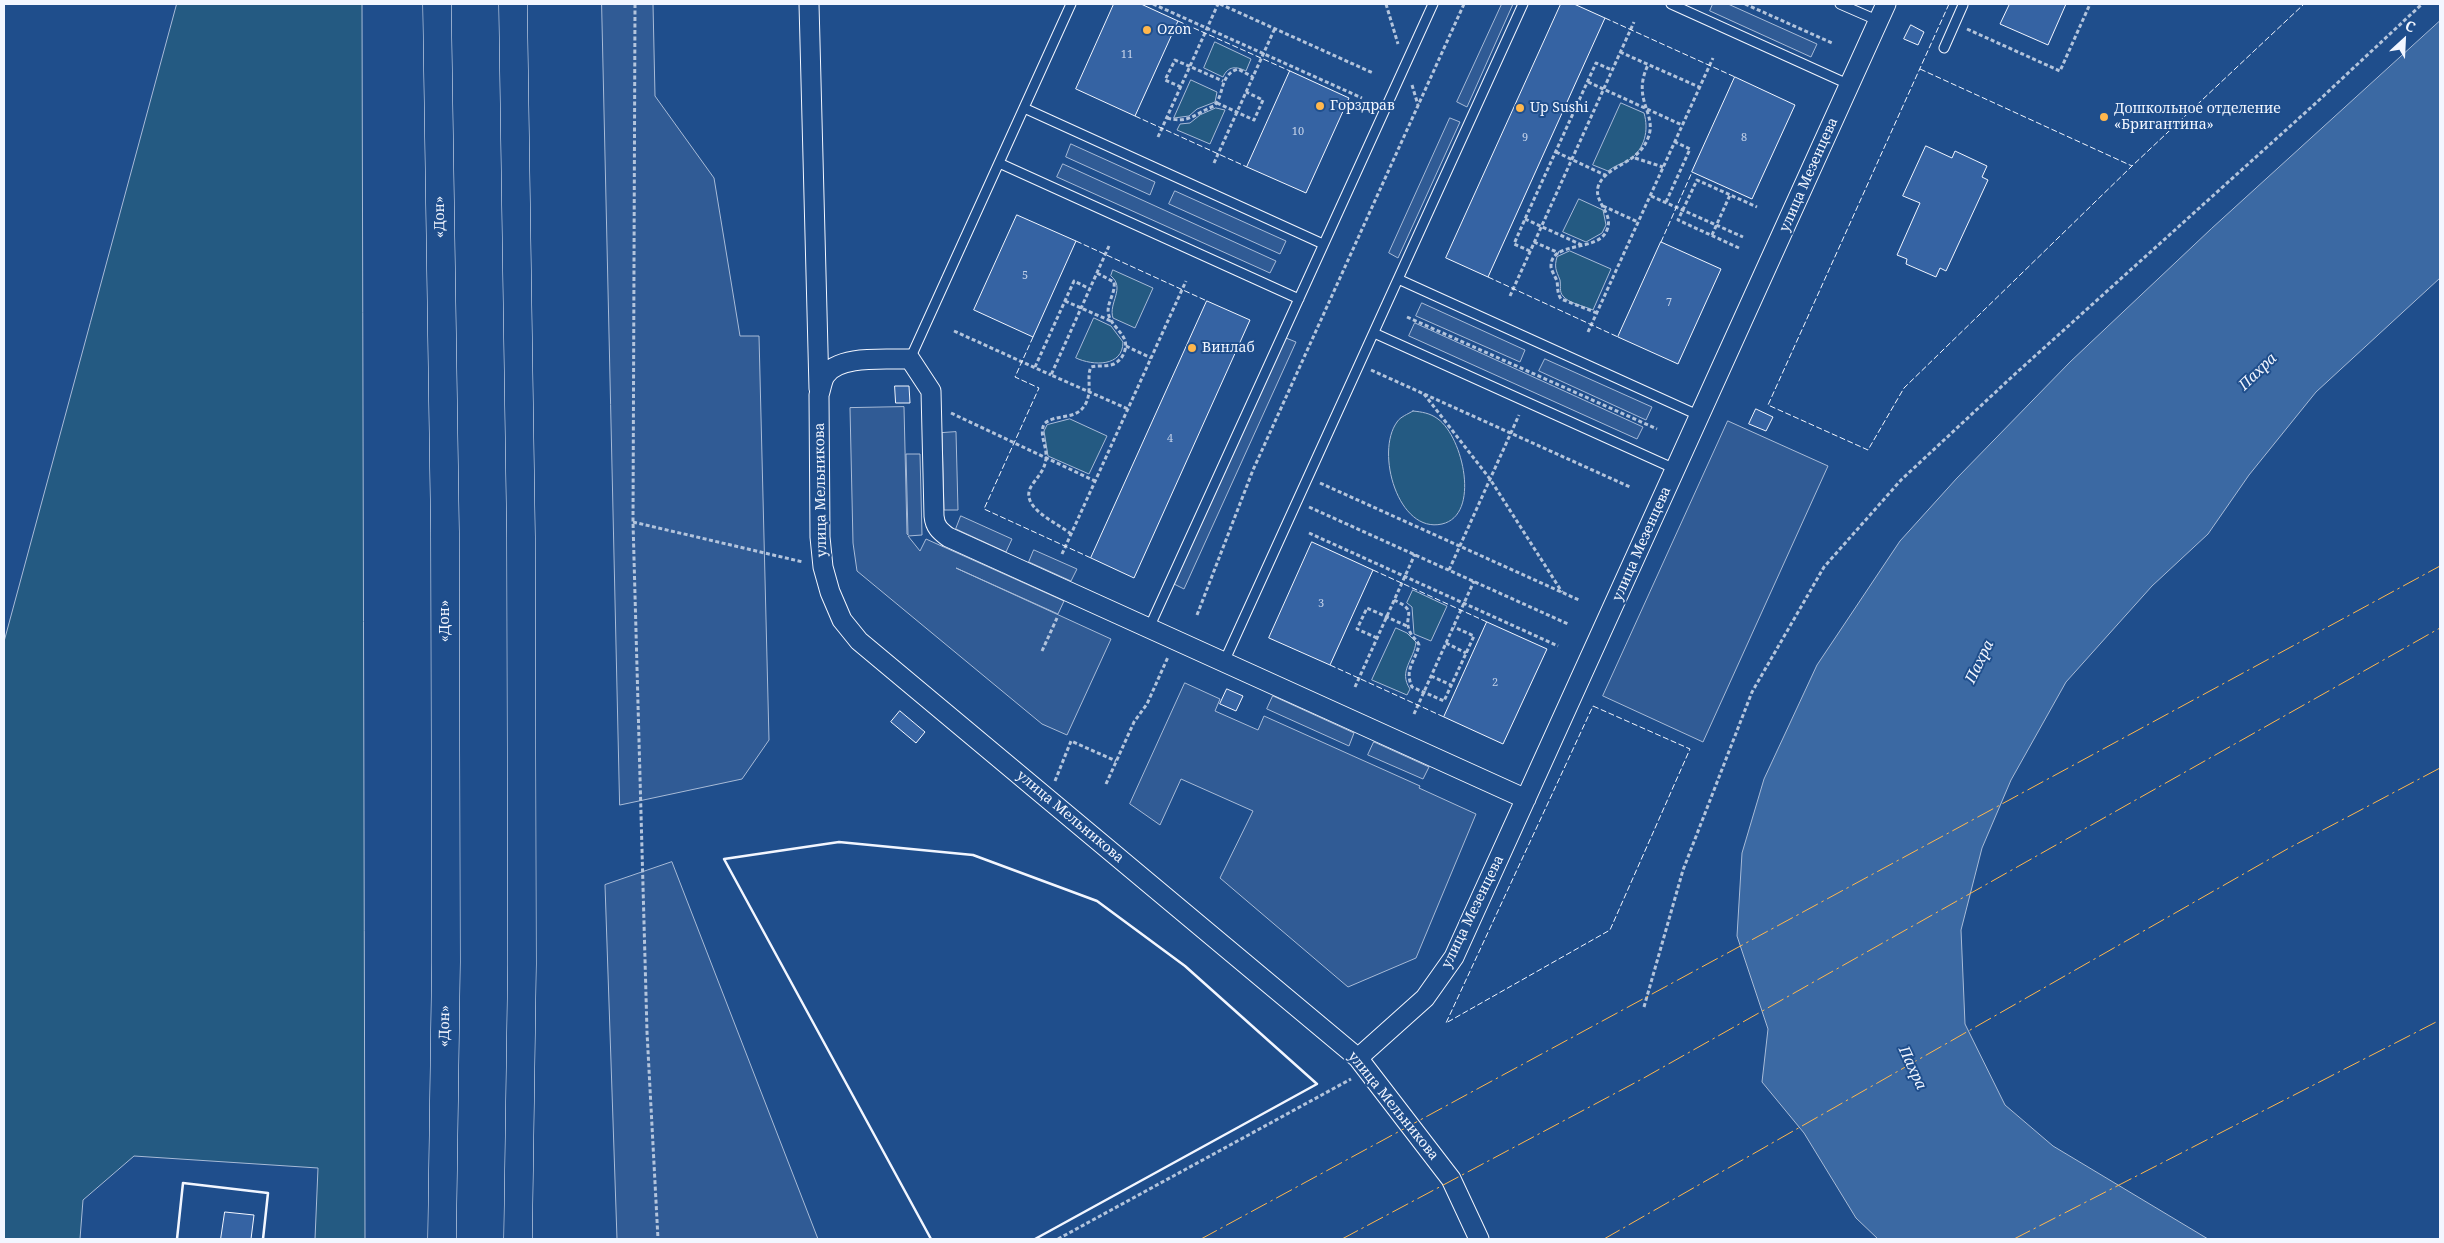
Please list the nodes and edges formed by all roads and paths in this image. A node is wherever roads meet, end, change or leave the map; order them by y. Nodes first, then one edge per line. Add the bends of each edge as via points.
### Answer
1 (437, 4) edge
2 (513, 4) edge
3 (634, 4) edge
4 (809, 4) edge
5 (1071, 4) edge
6 (1153, 4) edge
7 (1219, 4) edge
8 (1433, 4) edge
9 (1464, 4) edge
10 (1523, 4) edge
11 (1671, 4) edge
12 (1745, 4) edge
13 (1840, 4) edge
14 (1886, 4) edge
15 (1962, 4) edge
16 (2090, 4) edge
17 (2422, 4) edge
18 (1752, 5) edge
19 (1879, 21) junction
20 (1634, 22) dead end
21 (1955, 23) junction
22 (1207, 28) junction
23 (1275, 28) junction
24 (1832, 43) dead end
25 (1944, 48) dead end
26 (1620, 52) junction
27 (1263, 54) junction
28 (1713, 58) dead end
29 (1648, 64) junction
30 (1190, 66) junction
31 (1612, 70) junction
32 (1373, 73) dead end
33 (1253, 76) junction
34 (1223, 82) junction
35 (1588, 82) junction
36 (1850, 85) junction
37 (1181, 87) junction
38 (1699, 88) junction
39 (1604, 89) junction
40 (1246, 92) junction
41 (1362, 98) dead end
42 (1217, 104) junction
43 (1024, 108) junction
44 (1645, 108) junction
45 (1237, 112) junction
46 (1166, 118) junction
47 (1682, 125) junction
48 (1158, 137) dead end
49 (1675, 142) junction
50 (1556, 152) junction
51 (1634, 158) junction
52 (1572, 160) junction
53 (999, 163) junction
54 (1214, 163) dead end
55 (1663, 167) junction
56 (1607, 176) junction
57 (1730, 195) junction
58 (1650, 196) junction
59 (1666, 202) junction
60 (1603, 206) junction
61 (1757, 207) dead end
62 (1683, 210) junction
63 (1525, 219) junction
64 (1638, 222) junction
65 (1716, 225) junction
66 (1541, 227) junction
67 (1712, 236) junction
68 (1744, 238) dead end
69 (1534, 242) junction
70 (1324, 244) junction
71 (1109, 246) dead end
72 (1584, 246) junction
73 (1739, 248) dead end
74 (1530, 251) junction
75 (1559, 253) junction
76 (1097, 273) junction
77 (1398, 279) junction
78 (1186, 281) dead end
79 (1090, 289) junction
80 (1510, 296) dead end
81 (1299, 299) junction
82 (1065, 301) junction
83 (1081, 308) junction
84 (1597, 313) junction
85 (1407, 317) dead end
86 (1114, 322) junction
87 (954, 331) dead end
88 (1588, 332) dead end
89 (1374, 333) junction
90 (1126, 346) junction
91 (1151, 358) junction
92 (910, 360) junction
93 (1035, 367) junction
94 (1370, 369) dead end
95 (1051, 374) junction
96 (1090, 392) junction
97 (1424, 393) junction
98 (819, 395) junction
99 (945, 409) dead end
100 (1128, 409) junction
101 (1519, 415) dead end
102 (1700, 416) junction
103 (1657, 429) dead end
104 (1511, 433) junction
105 (1046, 459) junction
106 (1676, 469) junction
107 (1490, 479) junction
108 (1095, 481) junction
109 (1318, 482) dead end
110 (1630, 487) dead end
111 (1308, 506) dead end
112 (633, 522) junction
113 (1310, 533) dead end
114 (1071, 534) junction
115 (1459, 546) junction
116 (1062, 554) dead end
117 (1414, 554) junction
118 (823, 567) junction
119 (1448, 570) junction
120 (1404, 576) junction
121 (1474, 581) junction
122 (1562, 592) junction
123 (1394, 600) junction
124 (1579, 600) dead end
125 (1464, 604) junction
126 (1196, 615) dead end
127 (1386, 616) junction
128 (1057, 618) dead end
129 (1568, 624) dead end
130 (1409, 627) junction
131 (1454, 627) junction
132 (1149, 628) junction
133 (1377, 638) junction
134 (1446, 643) junction
135 (1558, 646) dead end
136 (1042, 651) dead end
137 (1171, 652) dead end
138 (1466, 652) junction
139 (1224, 662) junction
140 (1432, 676) junction
141 (1452, 685) junction
142 (1354, 687) dead end
143 (1424, 692) junction
144 (1414, 714) dead end
145 (1116, 762) junction
146 (1054, 783) dead end
147 (1106, 784) dead end
148 (1526, 800) junction
149 (1644, 1008) dead end
150 (1358, 1058) junction
151 (1355, 1077) dead end
152 (442, 1239) edge
153 (518, 1239) edge
154 (658, 1239) edge
155 (1058, 1239) edge
156 (1479, 1239) edge

1 - 152 highway, «Дон» via 445,532 446,962
2 - 153 highway via 521,537 522,964
3 - 112 path
4 - 98 street
5 - 43 lane
6 - 22 path
7 - 22 path
7 - 23 path
8 - 70 lane
9 - 126 path via 1253,470
10 - 77 lane
11 - 36 lane
12 - 18 path
13 - 19 lane
14 - 19 street, улица Мезенцева
15 - 21 lane
16 - 21 path via 2060,71
17 - 149 path via 1901,480 1824,567 1752,692 1683,870
18 - 24 path
19 - 36 street, улица Мезенцева
20 - 26 path
21 - 25 lane
22 - 27 path
22 - 30 path
23 - 27 path
23 - 32 path
26 - 29 path
26 - 31 path
27 - 33 path
27 - 41 path
28 - 38 path
29 - 38 path
29 - 44 path via 1641,86
30 - 34 path
30 - 37 path
30 - 37 path via 1174,60 1165,80
31 - 35 path via 1596,63
31 - 39 path
33 - 34 path via 1238,69 1231,71
33 - 40 path
34 - 42 path
35 - 39 path
35 - 50 path
36 - 102 street, улица Мезенцева
37 - 46 path
38 - 47 path
39 - 44 path
39 - 52 path
40 - 45 path
40 - 45 path via 1263,100 1260,107 1254,120
42 - 45 path
42 - 46 path via 1180,122
43 - 53 lane
43 - 70 lane
44 - 47 path
44 - 51 path via 1649,136
45 - 54 path
46 - 48 path
47 - 49 path
49 - 55 path
49 - 59 path via 1690,149
50 - 52 path
50 - 63 path
51 - 55 path
51 - 56 path
52 - 56 path
52 - 66 path
53 - 81 lane
53 - 92 lane
55 - 58 path
56 - 60 path via 1597,193
57 - 61 path
57 - 62 path via 1697,180
57 - 65 path
58 - 59 path
58 - 64 path
59 - 62 path
60 - 64 path
60 - 72 path via 1609,217 1608,229 1603,237
62 - 65 path
62 - 67 path via 1678,220
63 - 66 path
63 - 74 path via 1514,244
64 - 84 path
65 - 67 path
65 - 68 path
66 - 69 path
66 - 72 path
67 - 73 path
69 - 74 path
69 - 75 path
70 - 81 lane
71 - 76 path
72 - 75 path via 1564,249
74 - 80 path
75 - 84 path via 1551,267 1561,299
76 - 79 path
76 - 86 path via 1114,282 1108,310
77 - 89 lane
77 - 102 lane
78 - 91 path
79 - 82 path via 1074,281
79 - 83 path
81 - 132 lane
82 - 83 path
82 - 93 path
83 - 86 path
83 - 95 path
84 - 88 path
85 - 103 path
86 - 90 path
87 - 93 path
89 - 106 lane
89 - 139 lane
90 - 91 path
90 - 96 path via 1121,359 1112,365 1091,367
91 - 100 path
92 - 98 street, улица Мельникова via 838,364 825,376
92 - 132 street via 931,391 934,516 940,532
93 - 95 path
94 - 97 path
95 - 96 path
96 - 100 path
96 - 105 path via 1077,414 1048,420 1044,424 1042,439
97 - 104 path
97 - 107 path
98 - 118 street, улица Мельникова
99 - 105 path
100 - 108 path
101 - 104 path
102 - 106 street, улица Мезенцева
104 - 107 path
104 - 110 path
105 - 108 path
105 - 114 path via 1028,494 1032,506
106 - 148 street, улица Мезенцева
107 - 115 path
107 - 122 path
108 - 114 path
109 - 115 path
111 - 117 path
112 - 118 path
112 - 154 path via 647,1032
113 - 120 path
114 - 116 path
115 - 119 path
115 - 122 path
117 - 119 path
117 - 120 path
118 - 150 street, улица Мельникова via 842,620 858,641
119 - 121 path
120 - 123 path
120 - 125 path
121 - 125 path
121 - 129 path
122 - 124 path
123 - 127 path
123 - 130 path via 1410,611
125 - 131 path
125 - 135 path
127 - 130 path
127 - 133 path
127 - 133 path via 1367,608 1357,628
128 - 136 path
130 - 143 path via 1419,646 1408,668 1408,677 1412,686
131 - 134 path
131 - 138 path via 1474,636
132 - 139 street
133 - 142 path
134 - 138 path
134 - 140 path
137 - 145 path
138 - 141 path
139 - 148 street
140 - 141 path
140 - 143 path
141 - 143 path via 1444,701
143 - 144 path
145 - 146 path via 1071,741
145 - 147 path
148 - 150 street, улица Мезенцева via 1468,928 1440,980 1425,998
150 - 156 street, улица Мельникова via 1451,1179
151 - 155 path

